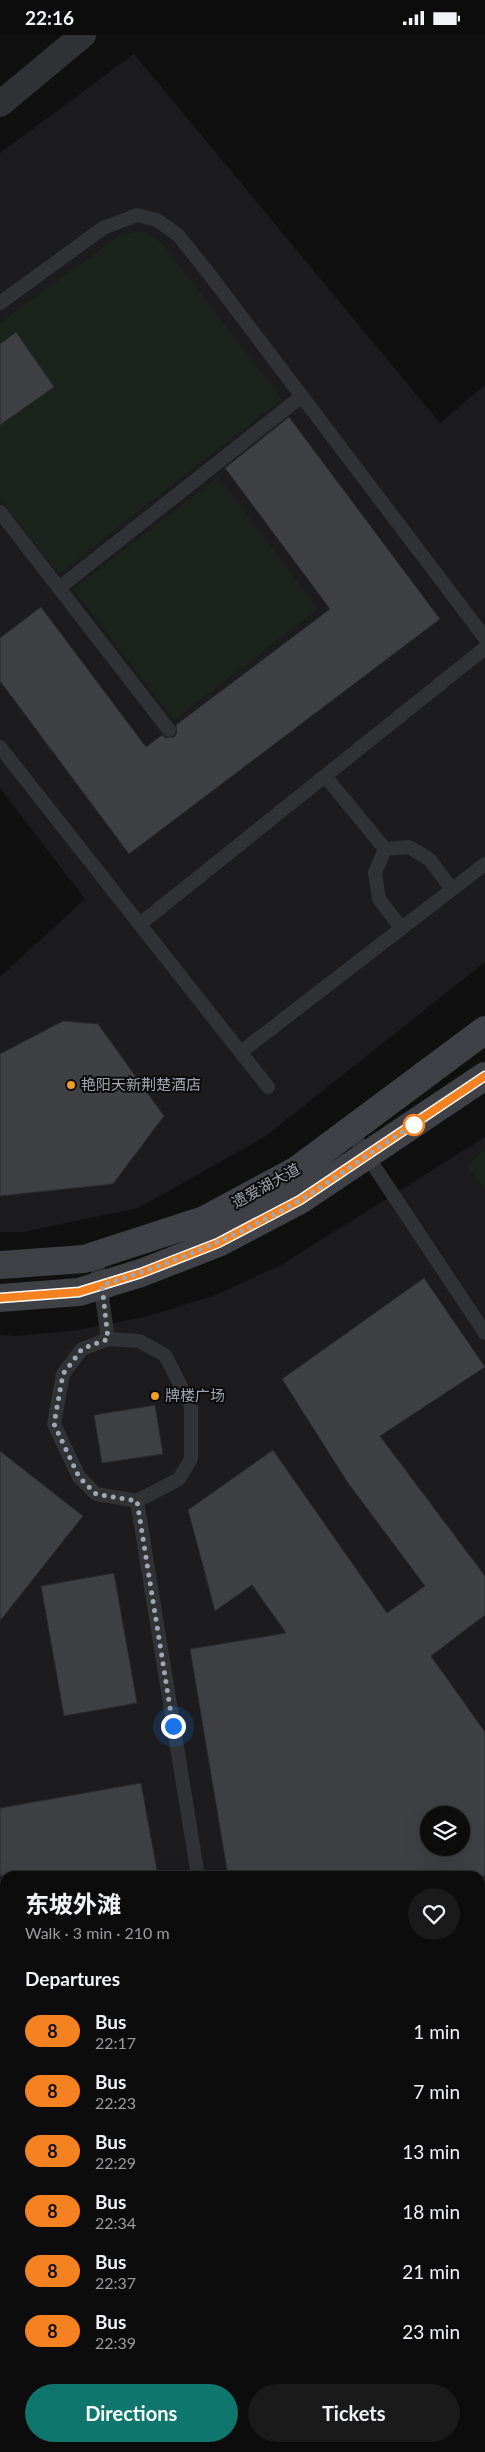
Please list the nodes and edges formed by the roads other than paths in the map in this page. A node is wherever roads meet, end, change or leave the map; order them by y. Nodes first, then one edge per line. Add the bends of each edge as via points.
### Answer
1 (83, 35) edge
2 (0, 104) edge
3 (0, 303) edge
4 (302, 397) junction
5 (0, 512) edge
6 (59, 588) junction
7 (485, 638) edge
8 (485, 648) edge
9 (169, 730) dead end
10 (0, 747) edge
11 (325, 775) junction
12 (385, 849) junction
13 (485, 864) edge
14 (452, 889) junction
15 (140, 924) junction
16 (401, 928) junction
17 (485, 1030) edge
18 (241, 1052) junction
19 (485, 1076) edge
20 (268, 1087) dead end
21 (350, 1130) junction
22 (367, 1156) junction
23 (96, 1255) junction
24 (4, 1277) edge
25 (102, 1285) junction
26 (485, 1333) edge
27 (108, 1339) junction
28 (137, 1501) junction
29 (197, 1871) edge

1 - 2 street
3 - 4 lane via 103,228 137,215 158,220 178,235
4 - 6 lane
4 - 7 lane
5 - 6 lane
6 - 9 lane
8 - 11 lane
10 - 15 lane
11 - 12 lane
11 - 15 lane
12 - 14 lane via 409,847 429,859
12 - 16 lane via 375,873 379,899
13 - 14 lane
14 - 16 lane
15 - 18 lane
16 - 18 lane
17 - 21 main road, 遗爱湖大道
18 - 20 lane
19 - 22 main road, 遗爱湖大道
21 - 22 lane
21 - 23 main road, 遗爱湖大道 via 297,1170 204,1220
22 - 25 main road, 遗爱湖大道 via 300,1200 218,1243
22 - 26 lane
23 - 24 main road, 遗爱湖大道
23 - 25 lane
24 - 25 main road, 遗爱湖大道 via 79,1292
25 - 27 lane
27 - 28 lane via 82,1349 63,1374 54,1424 79,1477 96,1494
27 - 28 lane via 138,1341 165,1355 191,1406 191,1459 179,1479
28 - 29 lane

